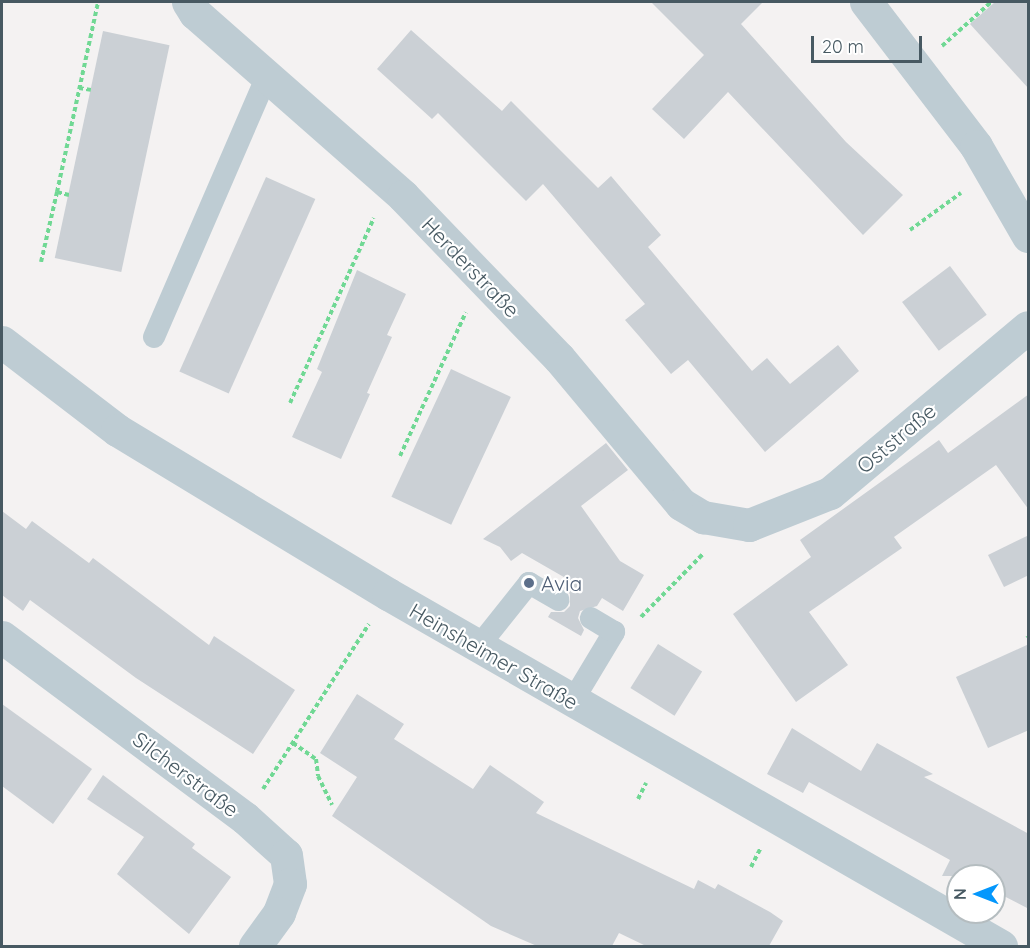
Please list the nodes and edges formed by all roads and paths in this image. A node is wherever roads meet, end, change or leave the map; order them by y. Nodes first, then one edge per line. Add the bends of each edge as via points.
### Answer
1 (98, 2) edge
2 (188, 2) edge
3 (866, 2) edge
4 (991, 2) edge
5 (917, 68) junction
6 (267, 76) junction
7 (79, 88) junction
8 (90, 90) dead end
9 (991, 172) junction
10 (389, 184) junction
11 (57, 192) junction
12 (69, 195) dead end
13 (910, 230) dead end
14 (1029, 236) edge
15 (41, 262) dead end
16 (482, 278) junction
17 (1029, 327) edge
18 (154, 337) dead end
19 (2, 342) edge
20 (290, 404) dead end
21 (400, 456) dead end
22 (739, 525) junction
23 (558, 600) dead end
24 (591, 618) dead end
25 (370, 622) dead end
26 (614, 632) junction
27 (2, 637) edge
28 (478, 647) junction
29 (572, 702) junction
30 (293, 743) junction
31 (650, 774) dead end
32 (638, 799) dead end
33 (332, 805) dead end
34 (245, 818) junction
35 (761, 847) dead end
36 (751, 867) dead end
37 (255, 946) edge
38 (1002, 946) edge

1 - 7 path
2 - 6 street, Herderstraße
3 - 5 street
4 - 5 path
5 - 9 street
6 - 10 street, Herderstraße
6 - 18 lane
7 - 8 path
7 - 11 path
9 - 13 path
9 - 14 street
10 - 16 street, Herderstraße
10 - 20 path
11 - 12 path
11 - 15 path
16 - 21 path
16 - 22 street, Herderstraße via 612,418 681,504
17 - 22 street, Oststraße via 830,493
19 - 28 street, Heinsheimer Straße via 117,430
22 - 26 path via 635,623
23 - 28 lane via 530,583
24 - 26 lane
25 - 30 path
26 - 29 lane
27 - 34 street, Silcherstraße
28 - 29 street, Heinsheimer Straße
29 - 38 street, Heinsheimer Straße
30 - 33 path via 316,759 318,776
30 - 34 path
31 - 32 path
34 - 37 street, Silcherstraße via 286,855 291,884 279,913
35 - 36 path

